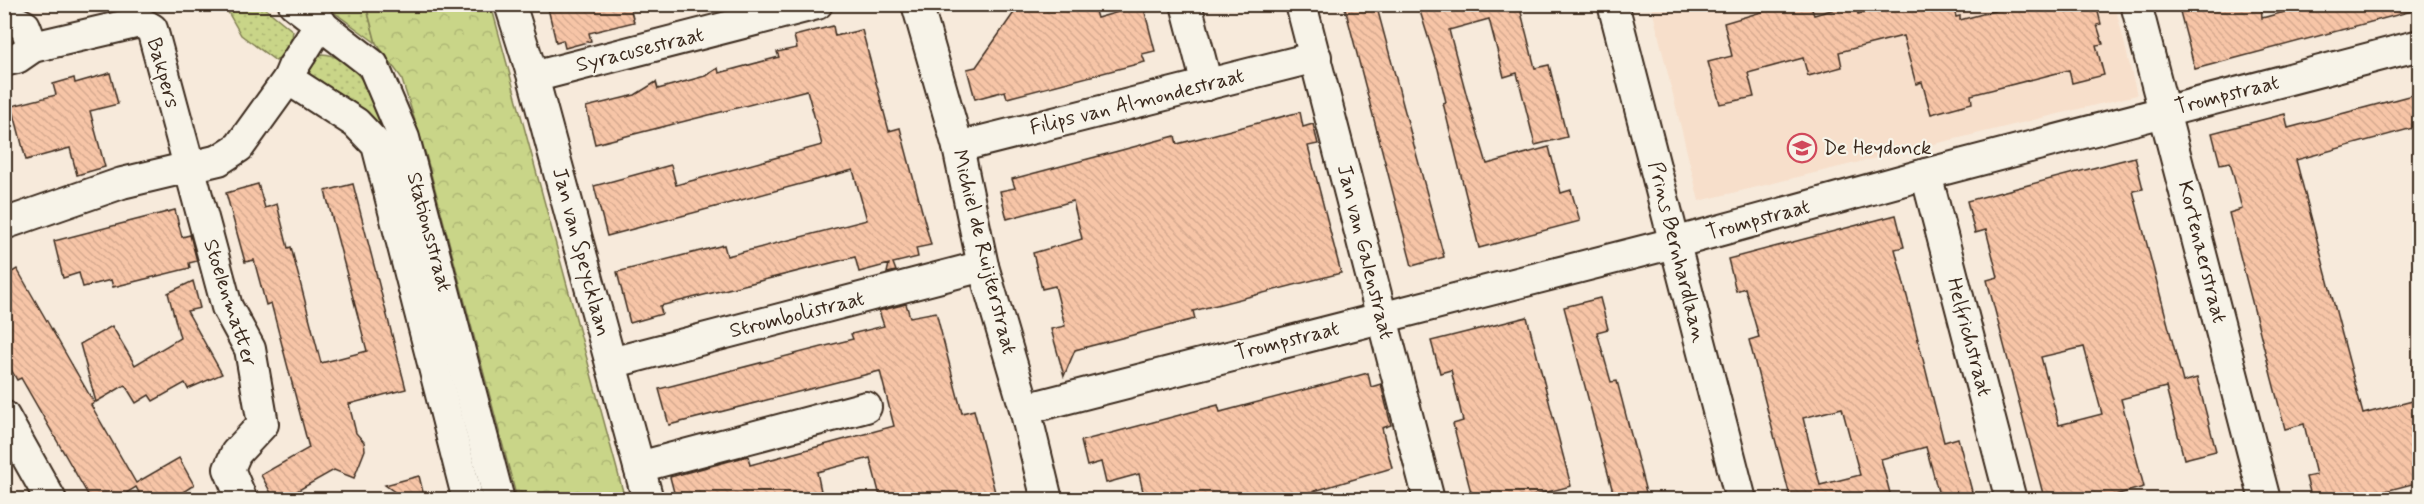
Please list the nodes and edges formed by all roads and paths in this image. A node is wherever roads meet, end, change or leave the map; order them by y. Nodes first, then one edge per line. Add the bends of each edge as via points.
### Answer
1 (294, 4) edge
2 (510, 4) edge
3 (817, 4) edge
4 (917, 4) edge
5 (1186, 4) edge
6 (1301, 4) edge
7 (1613, 4) edge
8 (2136, 4) edge
9 (4, 15) edge
10 (321, 23) junction
11 (2420, 45) edge
12 (33, 47) junction
13 (1316, 57) junction
14 (4, 61) edge
15 (533, 77) junction
16 (288, 79) junction
17 (1207, 85) junction
18 (2166, 111) junction
19 (958, 147) junction
20 (189, 165) junction
21 (1926, 174) junction
22 (4, 224) edge
23 (1674, 243) junction
24 (983, 266) junction
25 (1382, 317) junction
26 (611, 363) junction
27 (866, 407) dead end
28 (1025, 409) junction
29 (4, 416) edge
30 (639, 467) junction
31 (51, 500) edge
32 (242, 500) edge
33 (468, 500) edge
34 (499, 500) edge
35 (648, 500) edge
36 (1047, 500) edge
37 (1429, 500) edge
38 (1740, 500) edge
39 (2011, 500) edge
40 (2265, 500) edge

1 - 10 street, Stationsstraat
2 - 15 street, Jan van Speycklaan
3 - 15 street, Syracusestraat
4 - 19 street, Michiel de Ruijterstraat
5 - 17 street
6 - 13 street, Jan van Galenstraat
7 - 23 street, Prins Bernhardlaan
8 - 18 street, Kortenaerstraat
9 - 12 street via 25,26
10 - 16 street
10 - 34 street, Stationsstraat via 373,65 404,138
11 - 18 street, Trompstraat
12 - 14 street, Bakpers
12 - 20 street, Bakpers via 140,22 152,29
13 - 17 street, Filips van Almondestraat
13 - 25 street, Jan van Galenstraat
15 - 26 street, Jan van Speycklaan
16 - 20 street via 239,147 219,160
16 - 33 street, Stationsstraat via 356,123 377,145
17 - 19 street, Filips van Almondestraat
18 - 21 street, Trompstraat
18 - 40 street, Kortenaerstraat
19 - 24 street, Michiel de Ruijterstraat
20 - 22 street via 122,183
20 - 32 street, Stoelenmatter via 227,307 250,349 263,424 236,453 228,469
21 - 23 street, Trompstraat
21 - 39 street, Helfrichstraat
23 - 25 street, Trompstraat
23 - 38 street, Prins Bernhardlaan
24 - 26 street, Strombolistraat
24 - 28 street, Michiel de Ruijterstraat
25 - 28 street, Trompstraat
25 - 37 street, Jan van Galenstraat
26 - 30 street, Jan van Speycklaan
27 - 30 street
28 - 36 street, Michiel de Ruijterstraat
29 - 31 street
30 - 35 street, Jan van Speycklaan

